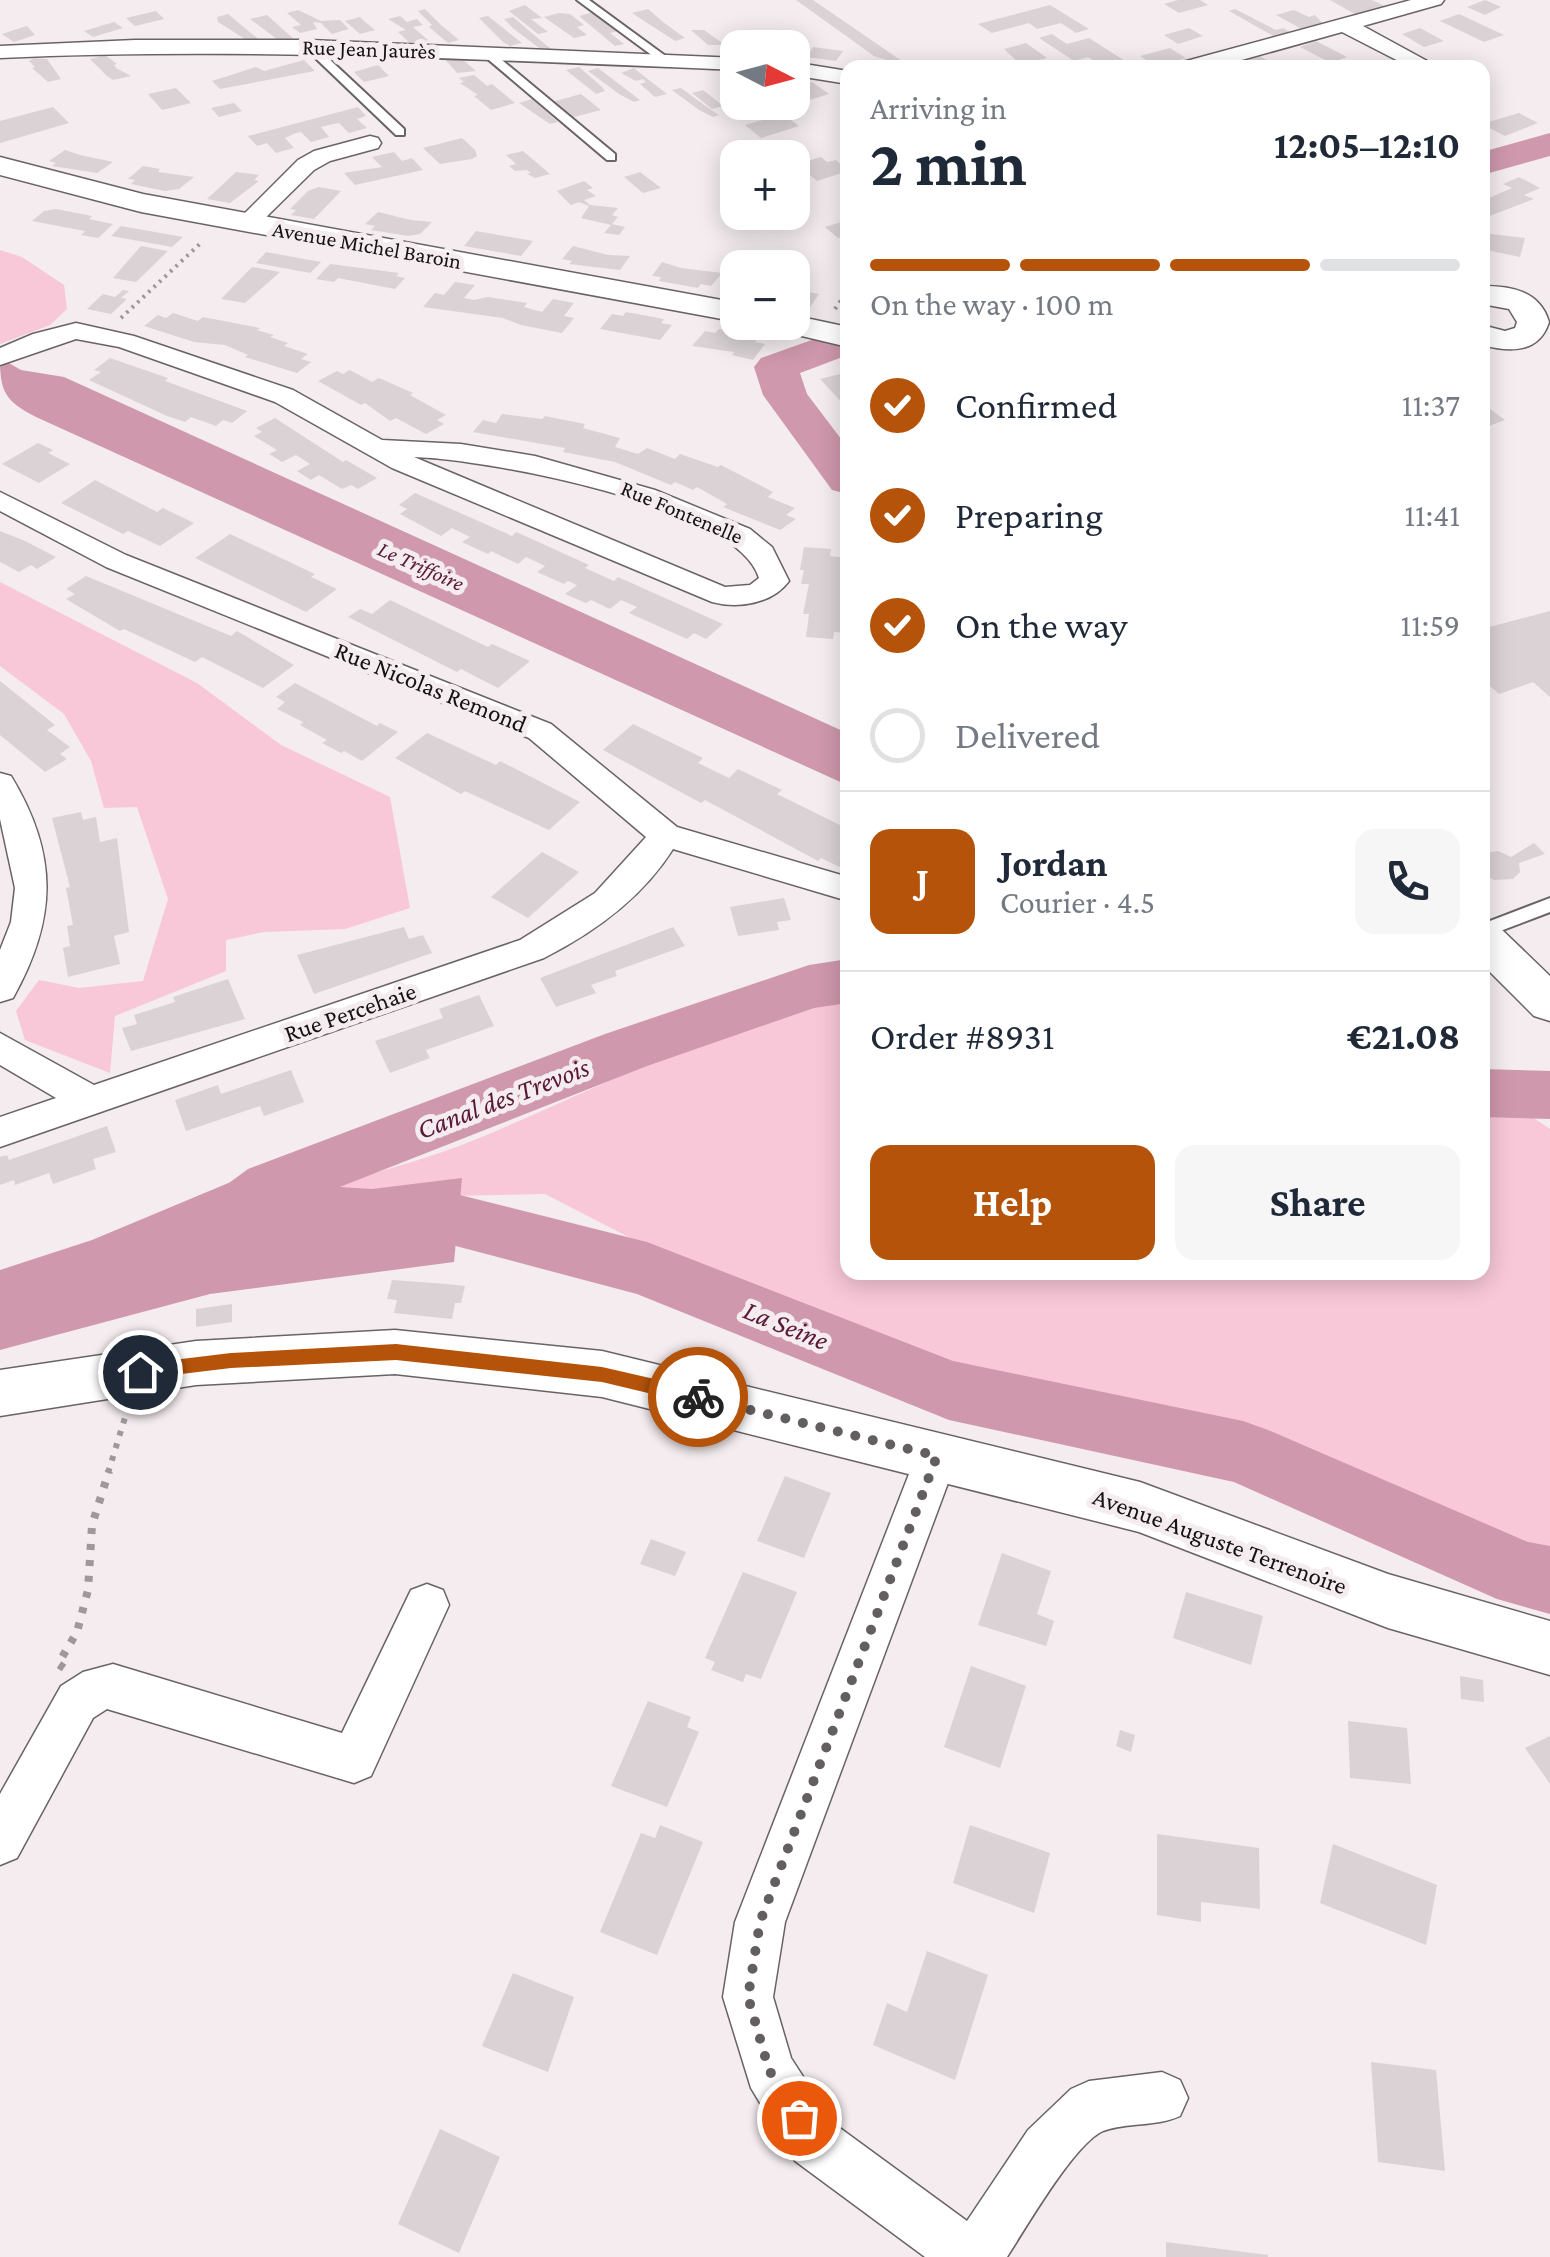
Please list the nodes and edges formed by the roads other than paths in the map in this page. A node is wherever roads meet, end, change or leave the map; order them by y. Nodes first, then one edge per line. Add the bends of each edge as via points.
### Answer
1 (582, 0) edge
2 (1434, 0) edge
3 (1405, 4) edge
4 (1346, 26) junction
5 (309, 46) junction
6 (0, 52) edge
7 (487, 53) junction
8 (665, 60) junction
9 (1217, 60) edge
10 (1414, 60) edge
11 (720, 63) edge
12 (810, 71) edge
13 (840, 77) edge
14 (400, 132) dead end
15 (370, 143) dead end
16 (611, 157) dead end
17 (0, 166) edge
18 (236, 221) junction
19 (1490, 296) edge
20 (720, 309) edge
21 (810, 328) edge
22 (839, 335) edge
23 (1490, 337) edge
24 (2, 356) edge
25 (380, 448) junction
26 (0, 500) edge
27 (0, 784) edge
28 (664, 836) junction
29 (840, 887) edge
30 (1550, 904) edge
31 (1490, 930) edge
32 (1490, 941) edge
33 (0, 989) edge
34 (1550, 1004) edge
35 (0, 1047) edge
36 (92, 1102) junction
37 (0, 1132) edge
38 (0, 1393) edge
39 (937, 1456) junction
40 (427, 1605) dead end
41 (1550, 1648) edge
42 (0, 1842) edge
43 (1162, 2098) dead end
44 (972, 2257) edge

1 - 8 lane
2 - 3 street
3 - 4 street
4 - 9 street
4 - 10 street
5 - 6 street, Rue Jean Jaurès
5 - 7 street, Rue Jean Jaurès
5 - 14 lane
7 - 8 street, Rue Jean Jaurès
7 - 16 lane
8 - 11 street, Rue Jean Jaurès
12 - 13 street
15 - 18 street via 306,165
17 - 18 street, Avenue Michel Baroin
18 - 20 street, Avenue Michel Baroin
19 - 23 street via 1531,293 1549,318 1546,333 1514,342
21 - 22 street
24 - 25 street, Rue Fontenelle via 65,333 101,334 284,396
25 - 25 street, Rue Fontenelle via 722,596 758,593 774,581 772,565 750,539 608,480 482,452
26 - 28 street, Rue Nicolas Remond via 116,560 540,731
27 - 33 street via 33,889 28,922
28 - 29 street, Rue Nicolas Remond
28 - 36 street, Rue Percehaie via 649,862 567,933
30 - 31 lane
32 - 34 street
35 - 36 street
36 - 37 street, Rue Percehaie
38 - 39 street, Avenue Auguste Terrenoire via 300,1355 396,1352 602,1374
39 - 41 street, Avenue Auguste Terrenoire via 1140,1507 1388,1601
39 - 44 street via 760,1922 748,1997 769,2070 814,2142
40 - 42 street via 354,1760 113,1686 98,1688 77,1702
43 - 44 street via 1088,2107 1047,2149

